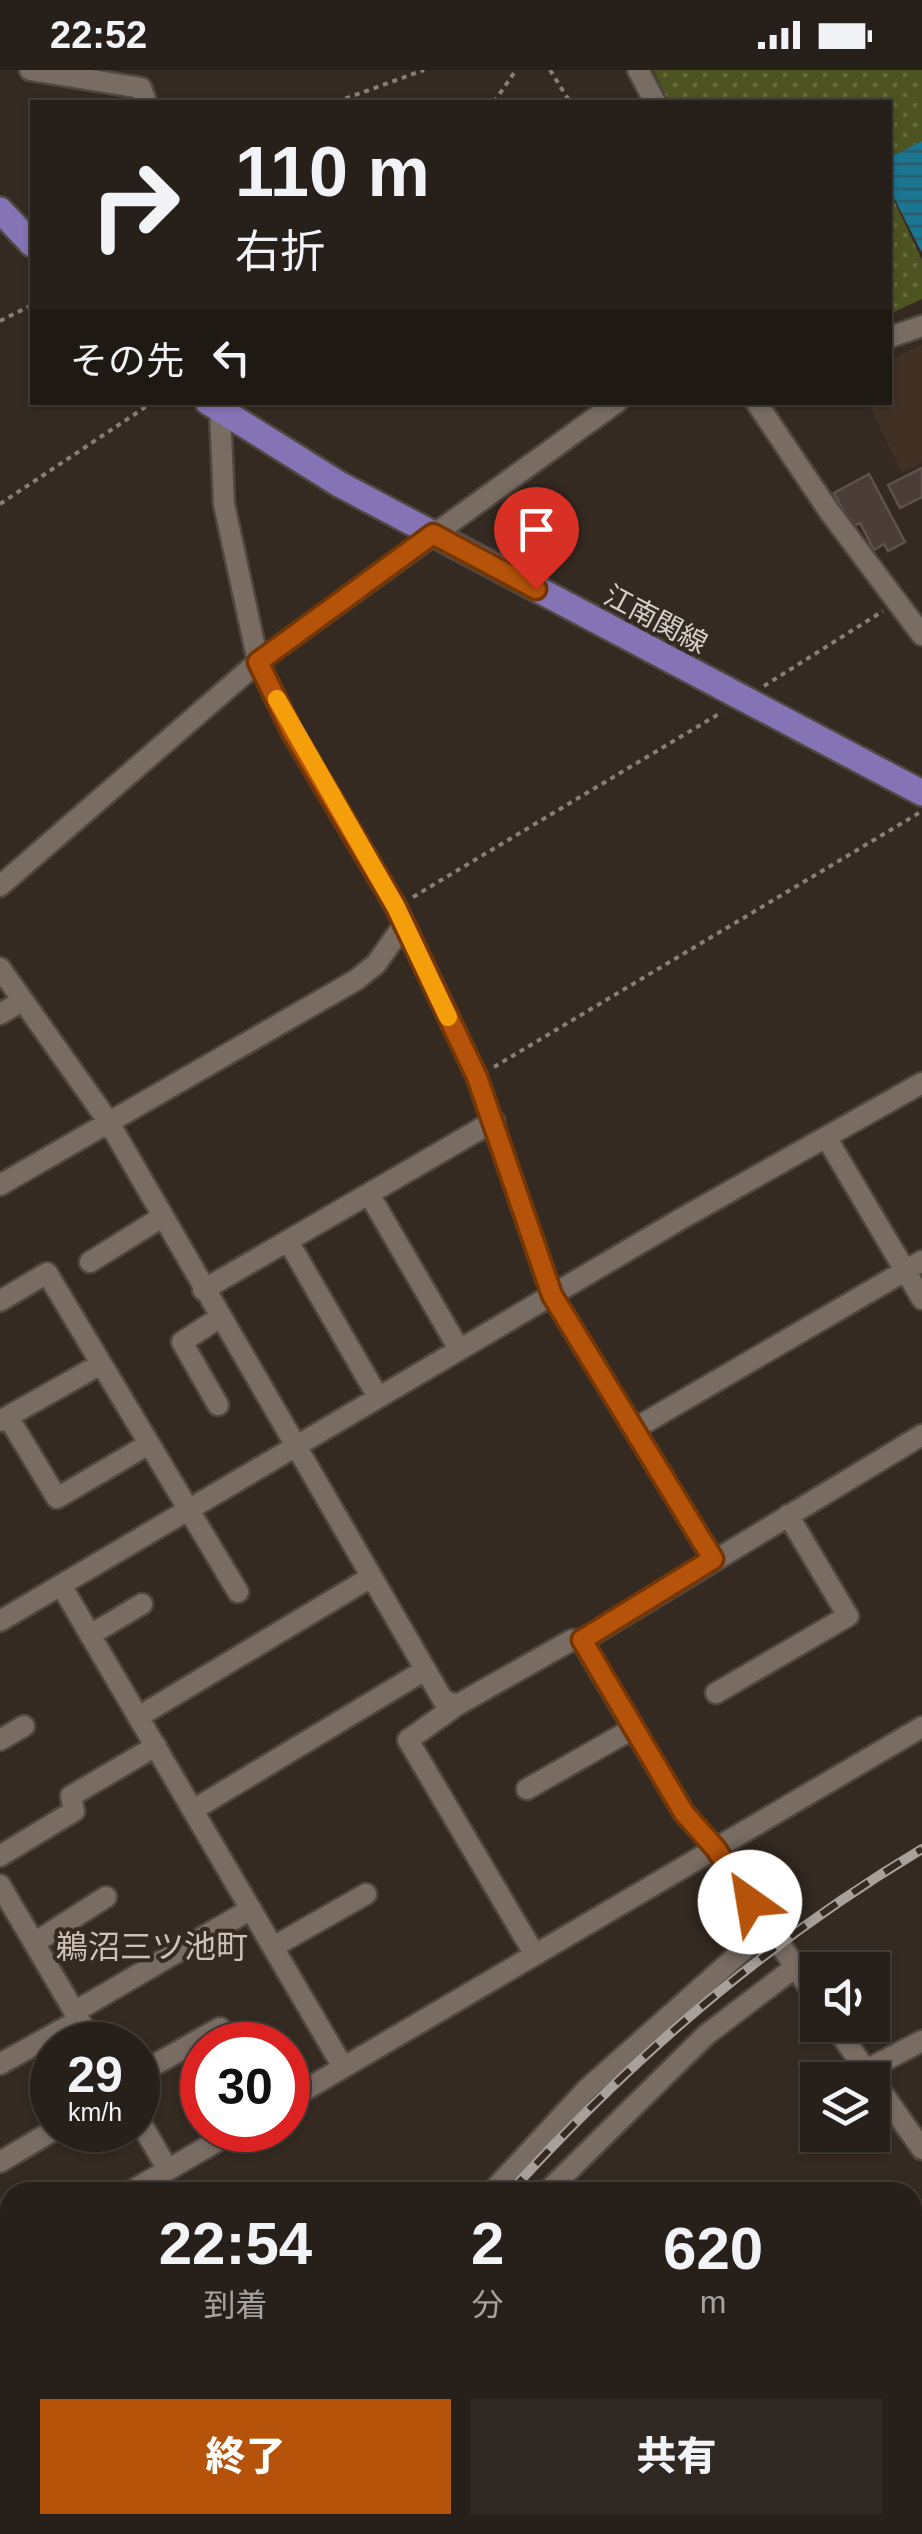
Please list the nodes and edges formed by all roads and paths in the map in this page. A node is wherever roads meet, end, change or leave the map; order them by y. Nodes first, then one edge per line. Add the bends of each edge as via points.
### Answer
1 (30, 70) edge
2 (424, 70) edge
3 (516, 70) edge
4 (550, 70) edge
5 (638, 70) edge
6 (145, 100) edge
7 (342, 100) edge
8 (495, 100) edge
9 (569, 100) edge
10 (654, 100) edge
11 (0, 210) edge
12 (30, 242) edge
13 (30, 306) edge
14 (0, 322) edge
15 (922, 326) edge
16 (892, 335) edge
17 (148, 405) edge
18 (613, 405) edge
19 (758, 405) edge
20 (214, 407) edge
21 (0, 504) edge
22 (433, 534) junction
23 (897, 600) junction
24 (922, 635) edge
25 (258, 662) junction
26 (744, 699) junction
27 (922, 794) edge
28 (922, 811) edge
29 (0, 886) edge
30 (400, 916) junction
31 (0, 968) edge
32 (22, 1001) junction
33 (0, 1014) edge
34 (477, 1077) junction
35 (922, 1082) edge
36 (494, 1120) junction
37 (108, 1121) junction
38 (826, 1137) junction
39 (0, 1185) edge
40 (369, 1194) junction
41 (162, 1217) junction
42 (288, 1241) junction
43 (90, 1262) dead end
44 (914, 1266) edge
45 (202, 1290) junction
46 (552, 1295) junction
47 (922, 1298) edge
48 (0, 1300) edge
49 (219, 1318) junction
50 (460, 1349) junction
51 (101, 1364) junction
52 (378, 1396) junction
53 (218, 1405) dead end
54 (4, 1419) edge
55 (634, 1429) junction
56 (922, 1436) edge
57 (148, 1444) junction
58 (294, 1446) junction
59 (188, 1510) junction
60 (788, 1514) junction
61 (713, 1559) junction
62 (371, 1578) junction
63 (61, 1584) junction
64 (238, 1592) dead end
65 (142, 1604) dead end
66 (0, 1621) edge
67 (90, 1635) junction
68 (582, 1640) junction
69 (426, 1670) junction
70 (716, 1693) dead end
71 (457, 1705) junction
72 (138, 1717) junction
73 (24, 1726) dead end
74 (922, 1727) edge
75 (634, 1728) junction
76 (0, 1740) edge
77 (156, 1746) junction
78 (527, 1790) dead end
79 (193, 1810) junction
80 (716, 1849) junction
81 (0, 1856) edge
82 (366, 1894) dead end
83 (3, 1898) edge
84 (106, 1898) dead end
85 (251, 1909) junction
86 (767, 1928) junction
87 (34, 1943) junction
88 (273, 1947) junction
89 (535, 1955) junction
90 (794, 1968) junction
91 (800, 1976) edge
92 (77, 2016) junction
93 (81, 2022) edge
94 (922, 2040) edge
95 (881, 2062) edge
96 (0, 2064) edge
97 (344, 2067) junction
98 (310, 2087) edge
99 (890, 2104) edge
100 (30, 2144) edge
101 (922, 2149) edge
102 (158, 2152) edge
103 (199, 2152) edge
104 (0, 2162) edge
105 (168, 2170) junction
106 (152, 2182) edge
107 (501, 2182) edge
108 (557, 2182) edge

1 - 6 street via 141,88
2 - 7 path
3 - 8 path
4 - 9 path
5 - 10 street
11 - 12 main road
13 - 14 path
15 - 16 street
17 - 21 path
18 - 22 street
19 - 23 street
20 - 22 main road, 江南関線
20 - 25 street via 224,504
22 - 25 street
22 - 26 main road, 江南関線
23 - 24 street
23 - 26 path
25 - 29 street
25 - 30 street
26 - 27 main road, 江南関線
26 - 30 path
28 - 34 path
30 - 34 street
30 - 37 street via 376,964 356,980
31 - 32 street
32 - 33 street
32 - 37 street
34 - 36 street
35 - 38 street
36 - 40 street
36 - 46 street
37 - 39 street
37 - 41 street
38 - 44 street
38 - 46 street
40 - 42 street
40 - 50 street
41 - 43 street
41 - 45 street
42 - 45 street
42 - 52 street
44 - 47 street
44 - 55 street
45 - 49 street
46 - 50 street
46 - 55 street
48 - 51 street via 47,1274
49 - 53 street via 182,1342
49 - 58 street
50 - 52 street
51 - 54 street
51 - 57 street
52 - 58 street
54 - 57 street via 57,1498
55 - 61 street
56 - 60 street
57 - 59 street
58 - 59 street
58 - 62 street
59 - 63 street
59 - 64 street
60 - 61 street
60 - 70 street via 848,1616
61 - 68 street
62 - 69 street
62 - 72 street
63 - 66 street
63 - 67 street
65 - 67 street
67 - 72 street
68 - 71 street
68 - 75 street
69 - 71 street via 443,1700
69 - 79 street
71 - 89 street via 408,1740
72 - 77 street
73 - 76 street
74 - 80 street
75 - 78 street
75 - 80 street via 684,1813
77 - 79 street
77 - 81 street via 72,1796 74,1811
79 - 85 street
80 - 86 street
80 - 89 street
82 - 88 street
83 - 87 street
84 - 87 street
85 - 88 street
85 - 92 street
86 - 90 street
86 - 107 street via 587,2090
87 - 92 street
88 - 97 street
89 - 97 street
90 - 91 street
90 - 108 street via 706,2035
92 - 93 street
92 - 96 street
94 - 95 street
97 - 98 street
99 - 101 street
100 - 104 street
102 - 105 street
103 - 105 street
105 - 106 street

